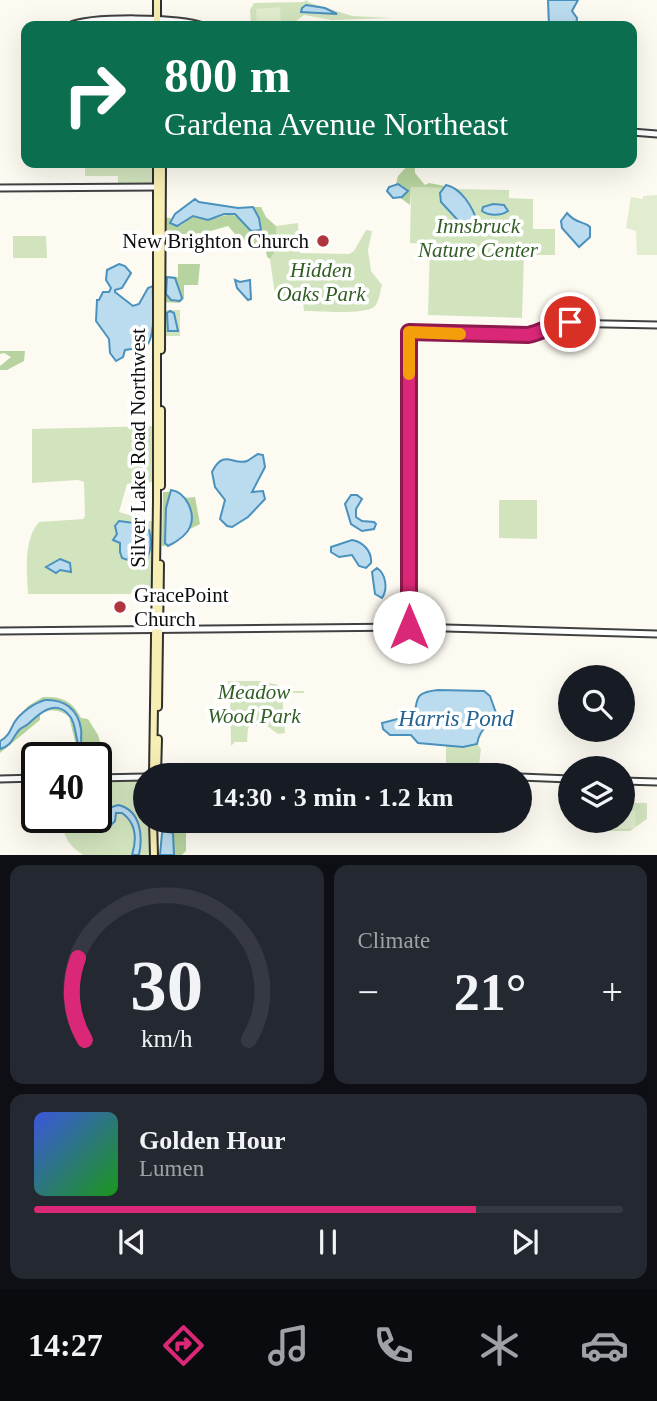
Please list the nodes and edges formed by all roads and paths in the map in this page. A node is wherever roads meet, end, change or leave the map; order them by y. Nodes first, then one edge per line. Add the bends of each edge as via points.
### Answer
1 (159, 0) edge
2 (159, 21) edge
3 (637, 132) edge
4 (657, 134) edge
5 (159, 168) edge
6 (160, 187) junction
7 (0, 188) edge
8 (657, 325) edge
9 (409, 627) junction
10 (156, 630) junction
11 (0, 631) edge
12 (657, 634) edge
13 (155, 763) edge
14 (532, 777) edge
15 (21, 778) edge
16 (112, 778) edge
17 (133, 778) edge
18 (0, 779) edge
19 (558, 779) edge
20 (635, 781) edge
21 (657, 782) edge
22 (154, 833) edge
23 (154, 855) edge

1 - 2 main road
3 - 4 street
5 - 6 main road
6 - 7 street
6 - 10 main road
8 - 9 street via 558,323 528,335 409,332
9 - 10 street
9 - 12 street
10 - 11 street
10 - 13 main road
14 - 19 street
15 - 18 street
16 - 17 street
20 - 21 street
22 - 23 main road

